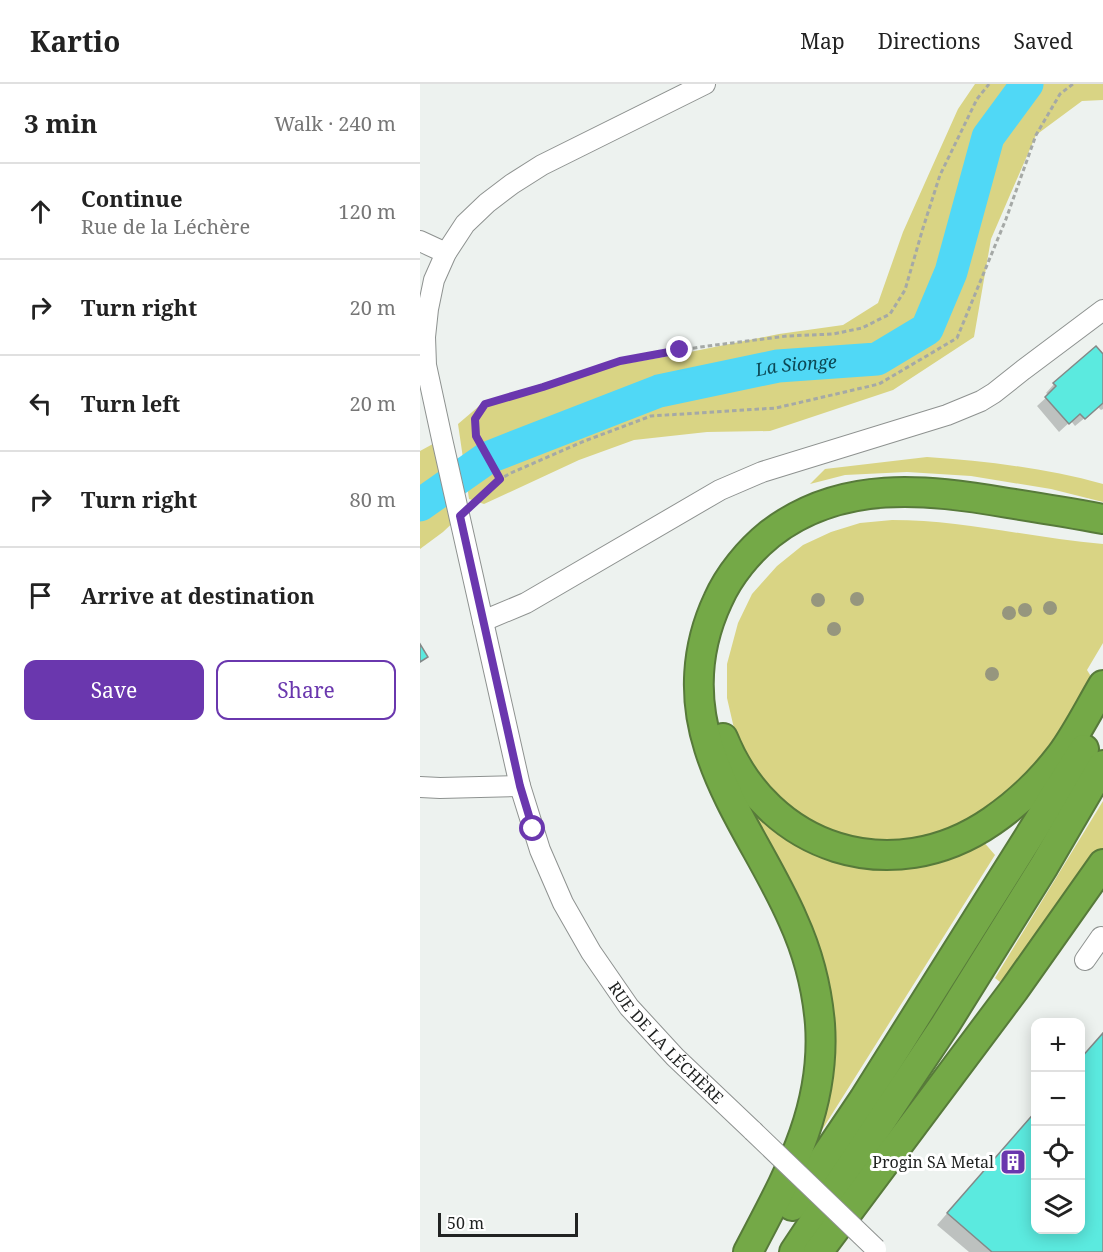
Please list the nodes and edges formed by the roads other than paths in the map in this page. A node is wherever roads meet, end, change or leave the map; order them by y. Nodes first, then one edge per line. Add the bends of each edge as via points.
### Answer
1 (705, 84) edge
2 (420, 241) edge
3 (446, 253) junction
4 (1103, 310) edge
5 (1103, 519) edge
6 (1103, 534) edge
7 (483, 621) junction
8 (1103, 685) edge
9 (1103, 719) edge
10 (1103, 765) edge
11 (520, 786) junction
12 (420, 787) edge
13 (1103, 864) edge
14 (1102, 937) edge
15 (1085, 960) dead end
16 (878, 1250) edge
17 (748, 1252) edge
18 (761, 1252) edge
19 (794, 1252) edge
20 (818, 1252) edge

1 - 3 street, RUE DE LA LÉCHÈRE via 589,140 512,184 465,224
2 - 3 street
3 - 7 street, RUE DE LA LÉCHÈRE via 434,280 428,309 426,365
4 - 7 street via 981,401 740,481 526,603
5 - 17 highway via 950,494 898,491 860,495 819,506 785,523 761,541 720,595 700,659 699,698 705,732 723,784 800,938 816,993 820,1041 816,1089 804,1136
6 - 8 highway via 916,508 880,509 831,520 793,538 769,556 750,579 724,627 715,679 716,709 723,738 738,770 758,797 789,825 817,841 845,850 885,855 925,851 952,842 1001,814 1037,783 1062,754
7 - 11 street, RUE DE LA LÉCHÈRE
9 - 18 highway via 943,976
10 - 19 highway via 945,1025
11 - 12 street
11 - 16 street, RUE DE LA LÉCHÈRE, bridge via 540,850 563,903 629,1007 675,1057
13 - 20 highway
14 - 15 street

